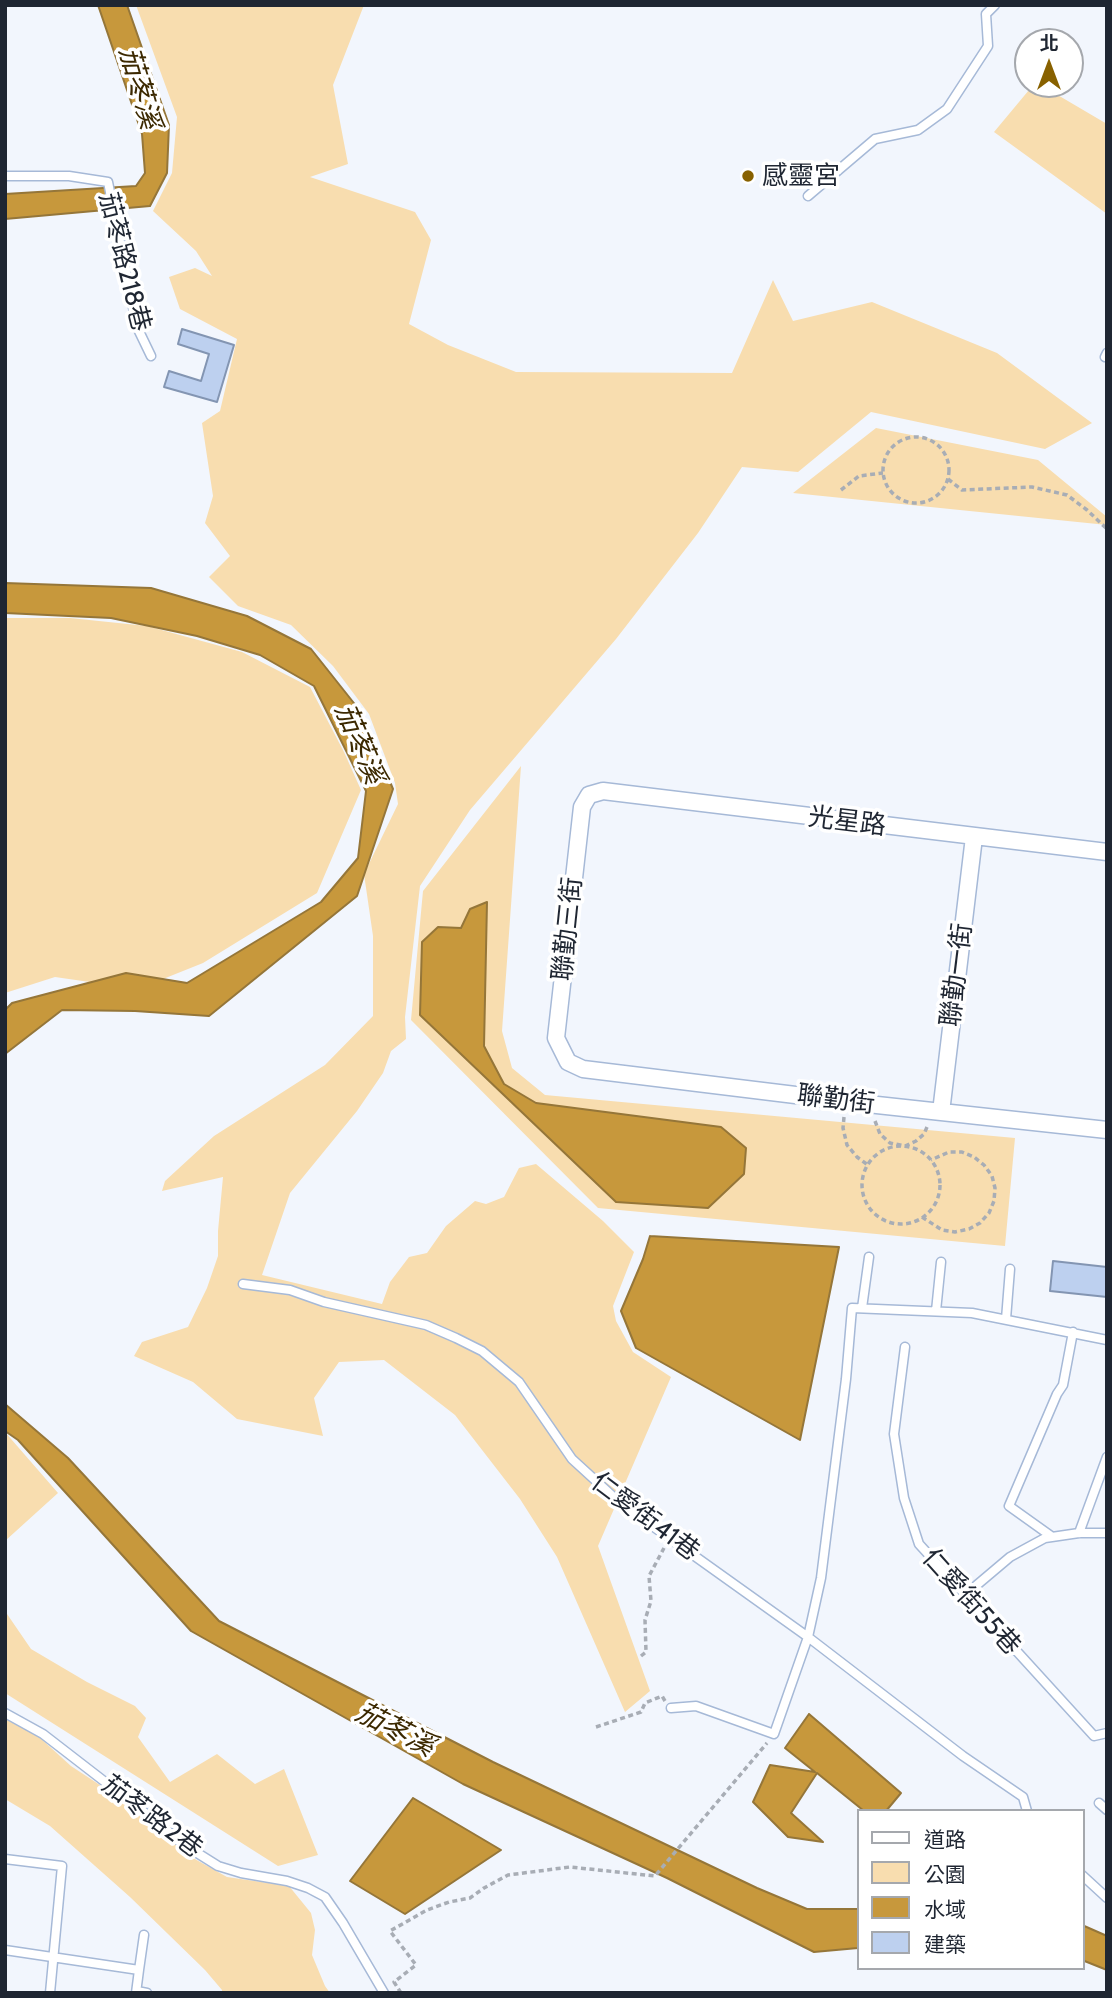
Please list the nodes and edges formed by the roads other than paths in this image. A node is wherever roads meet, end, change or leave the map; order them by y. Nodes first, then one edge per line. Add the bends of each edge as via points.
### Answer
1 (995, 5) edge
2 (5, 176) edge
3 (808, 196) dead end
4 (151, 356) dead end
5 (589, 795) joint
6 (974, 838) junction
7 (1107, 852) edge
8 (568, 1062) joint
9 (935, 1112) junction
10 (1107, 1130) edge
11 (869, 1257) dead end
12 (941, 1262) dead end
13 (1010, 1269) dead end
14 (243, 1284) dead end
15 (862, 1308) junction
16 (936, 1311) junction
17 (1006, 1319) junction
18 (1073, 1332) junction
19 (1107, 1340) edge
20 (905, 1347) dead end
21 (1107, 1457) edge
22 (1079, 1533) junction
23 (1107, 1533) edge
24 (1051, 1536) junction
25 (965, 1595) junction
26 (808, 1637) junction
27 (671, 1707) road end
28 (5, 1713) edge
29 (1107, 1732) edge
30 (1099, 1803) dead end
31 (1026, 1809) edge
32 (1107, 1810) edge
33 (5, 1859) edge
34 (1084, 1877) edge
35 (1107, 1898) edge
36 (144, 1935) dead end
37 (5, 1950) edge
38 (53, 1957) junction
39 (139, 1970) junction
40 (136, 1992) edge
41 (50, 1993) edge
42 (147, 1993) edge
43 (384, 1993) edge

1 - 3 lane via 986,14 988,46 947,109 918,130 875,139
2 - 4 lane, 茄苳路218巷 via 69,176 108,182 137,327
5 - 6 street, 光星路 via 603,791
5 - 8 street, 聯勤三街 via 582,807 556,1038
6 - 7 street, 光星路
6 - 9 street, 聯勤一街
8 - 9 street, 聯勤街 via 583,1069
9 - 10 street, 聯勤街
11 - 15 lane
12 - 16 lane
13 - 17 lane
14 - 26 lane, 仁愛街41巷 via 290,1290 426,1325 482,1351 519,1382 572,1459 619,1502
15 - 16 lane
15 - 26 lane via 852,1308 821,1578
16 - 17 lane
17 - 18 lane
18 - 19 lane
18 - 24 lane via 1063,1385 1009,1506
20 - 25 lane, 仁愛街55巷 via 894,1434 904,1498 919,1544
21 - 22 lane
22 - 23 lane
22 - 24 lane
24 - 25 lane via 1010,1557
25 - 29 lane, 仁愛街55巷 via 1094,1736
26 - 27 lane via 774,1734 696,1706
26 - 31 lane, 仁愛街41巷 via 1023,1797
28 - 43 lane, 茄苳路2巷 via 43,1734 183,1844 218,1866 287,1881 325,1897
30 - 32 lane
33 - 38 lane via 62,1866
34 - 35 lane
36 - 39 lane
37 - 38 lane
38 - 39 lane
38 - 41 lane
39 - 40 lane
40 - 42 lane

